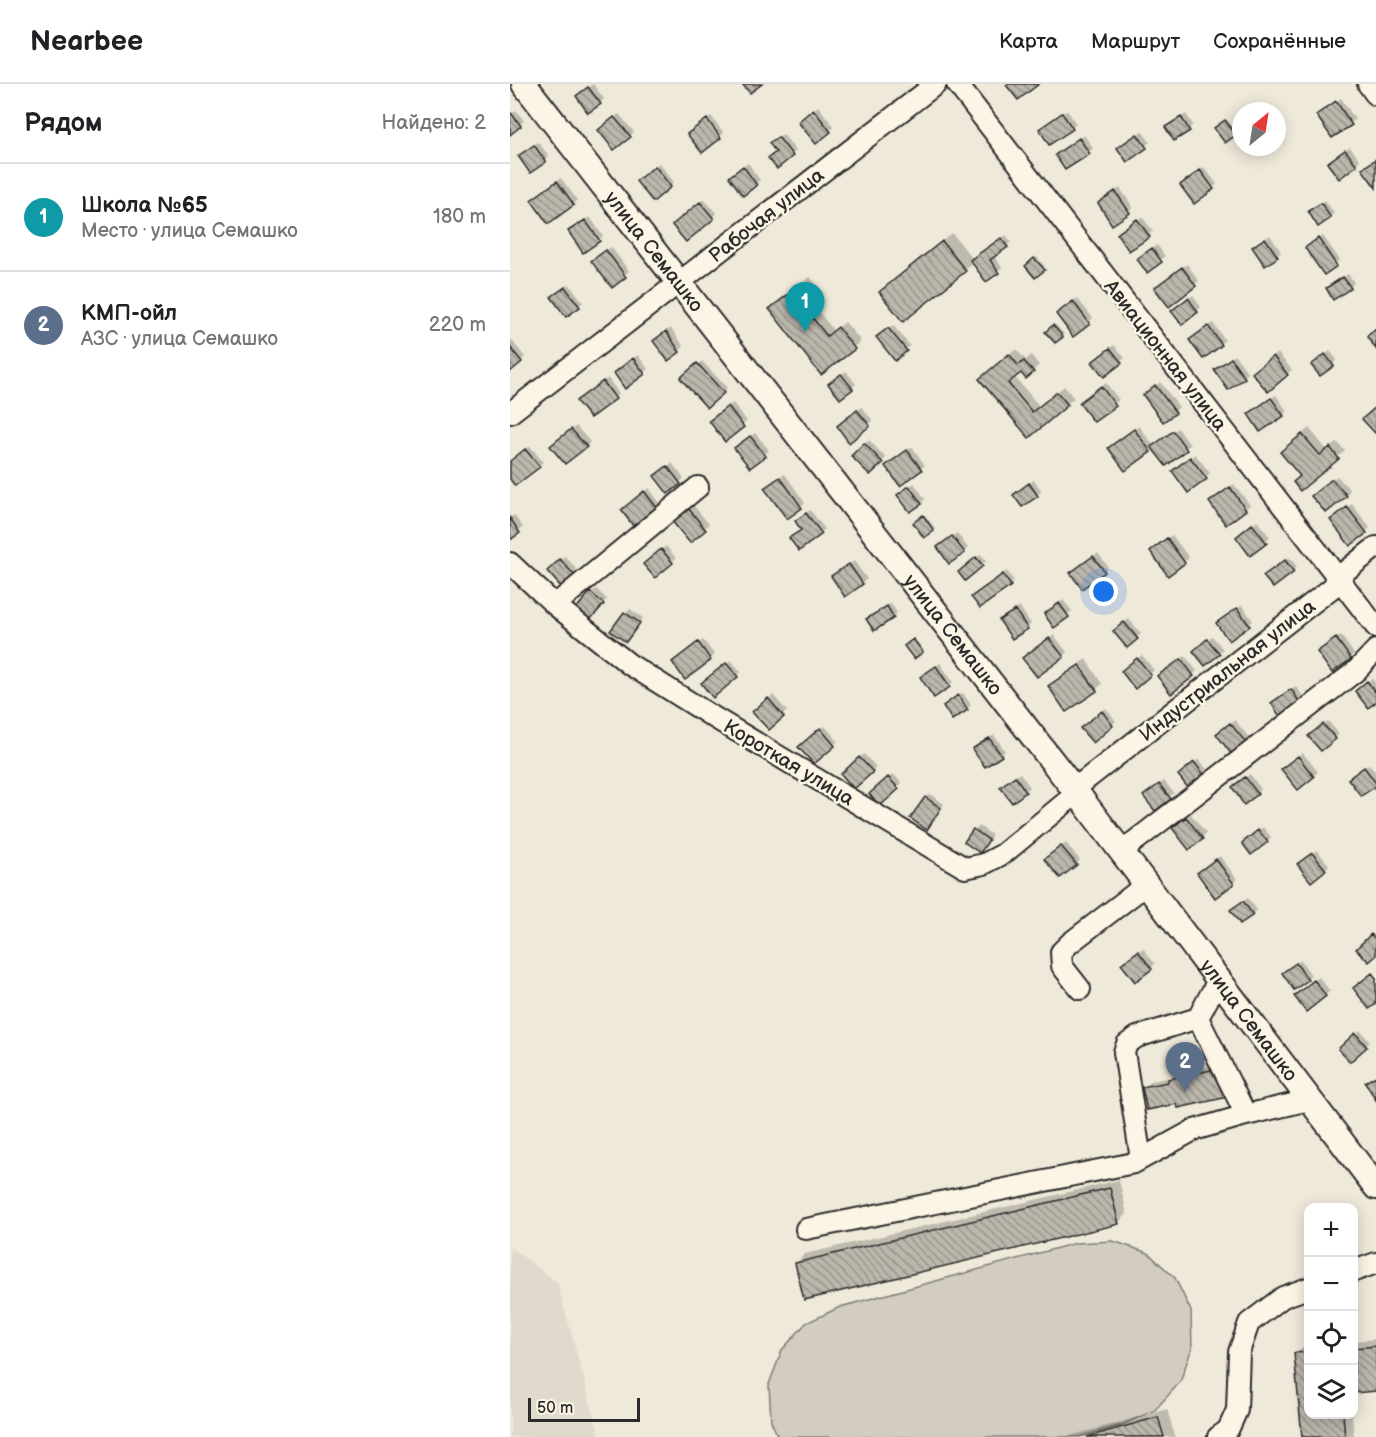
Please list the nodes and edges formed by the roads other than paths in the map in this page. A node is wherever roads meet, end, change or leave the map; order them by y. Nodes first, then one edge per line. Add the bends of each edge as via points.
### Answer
1 (524, 84) edge
2 (936, 84) edge
3 (957, 84) edge
4 (1368, 84) edge
5 (1376, 95) edge
6 (679, 282) junction
7 (510, 413) edge
8 (698, 487) dead end
9 (1376, 548) edge
10 (510, 563) edge
11 (1338, 577) junction
12 (555, 605) junction
13 (1376, 627) edge
14 (1376, 650) edge
15 (1076, 791) junction
16 (1122, 851) junction
17 (1147, 884) junction
18 (1218, 980) junction
19 (1080, 989) dead end
20 (1198, 1018) junction
21 (1309, 1100) junction
22 (1246, 1115) junction
23 (1141, 1159) junction
24 (1376, 1187) edge
25 (806, 1229) dead end
26 (1376, 1263) edge
27 (1358, 1269) edge
28 (1304, 1289) edge
29 (1218, 1437) edge

1 - 6 main road, улица Семашко
2 - 6 street, Рабочая улица
3 - 11 street, Авиационная улица
4 - 5 street
6 - 7 street, Рабочая улица
6 - 15 main road, улица Семашко
8 - 12 street
9 - 11 street, Индустриальная улица
10 - 12 street, Короткая улица
11 - 13 street, Авиационная улица
11 - 15 street, Индустриальная улица via 1333,587
12 - 15 street, Короткая улица via 629,664 965,868 1003,854
14 - 16 street via 1356,671
15 - 16 main road, улица Семашко
16 - 17 main road, улица Семашко
17 - 18 main road, улица Семашко
17 - 19 street via 1061,952 1062,966
18 - 20 street
18 - 21 main road, улица Семашко
20 - 22 street
20 - 23 street via 1137,1037 1127,1044 1124,1052
21 - 22 street
21 - 24 main road, улица Семашко
22 - 23 street via 1194,1130
23 - 25 street
26 - 27 street
28 - 29 street via 1283,1297 1249,1323 1239,1352 1237,1410 1228,1430

